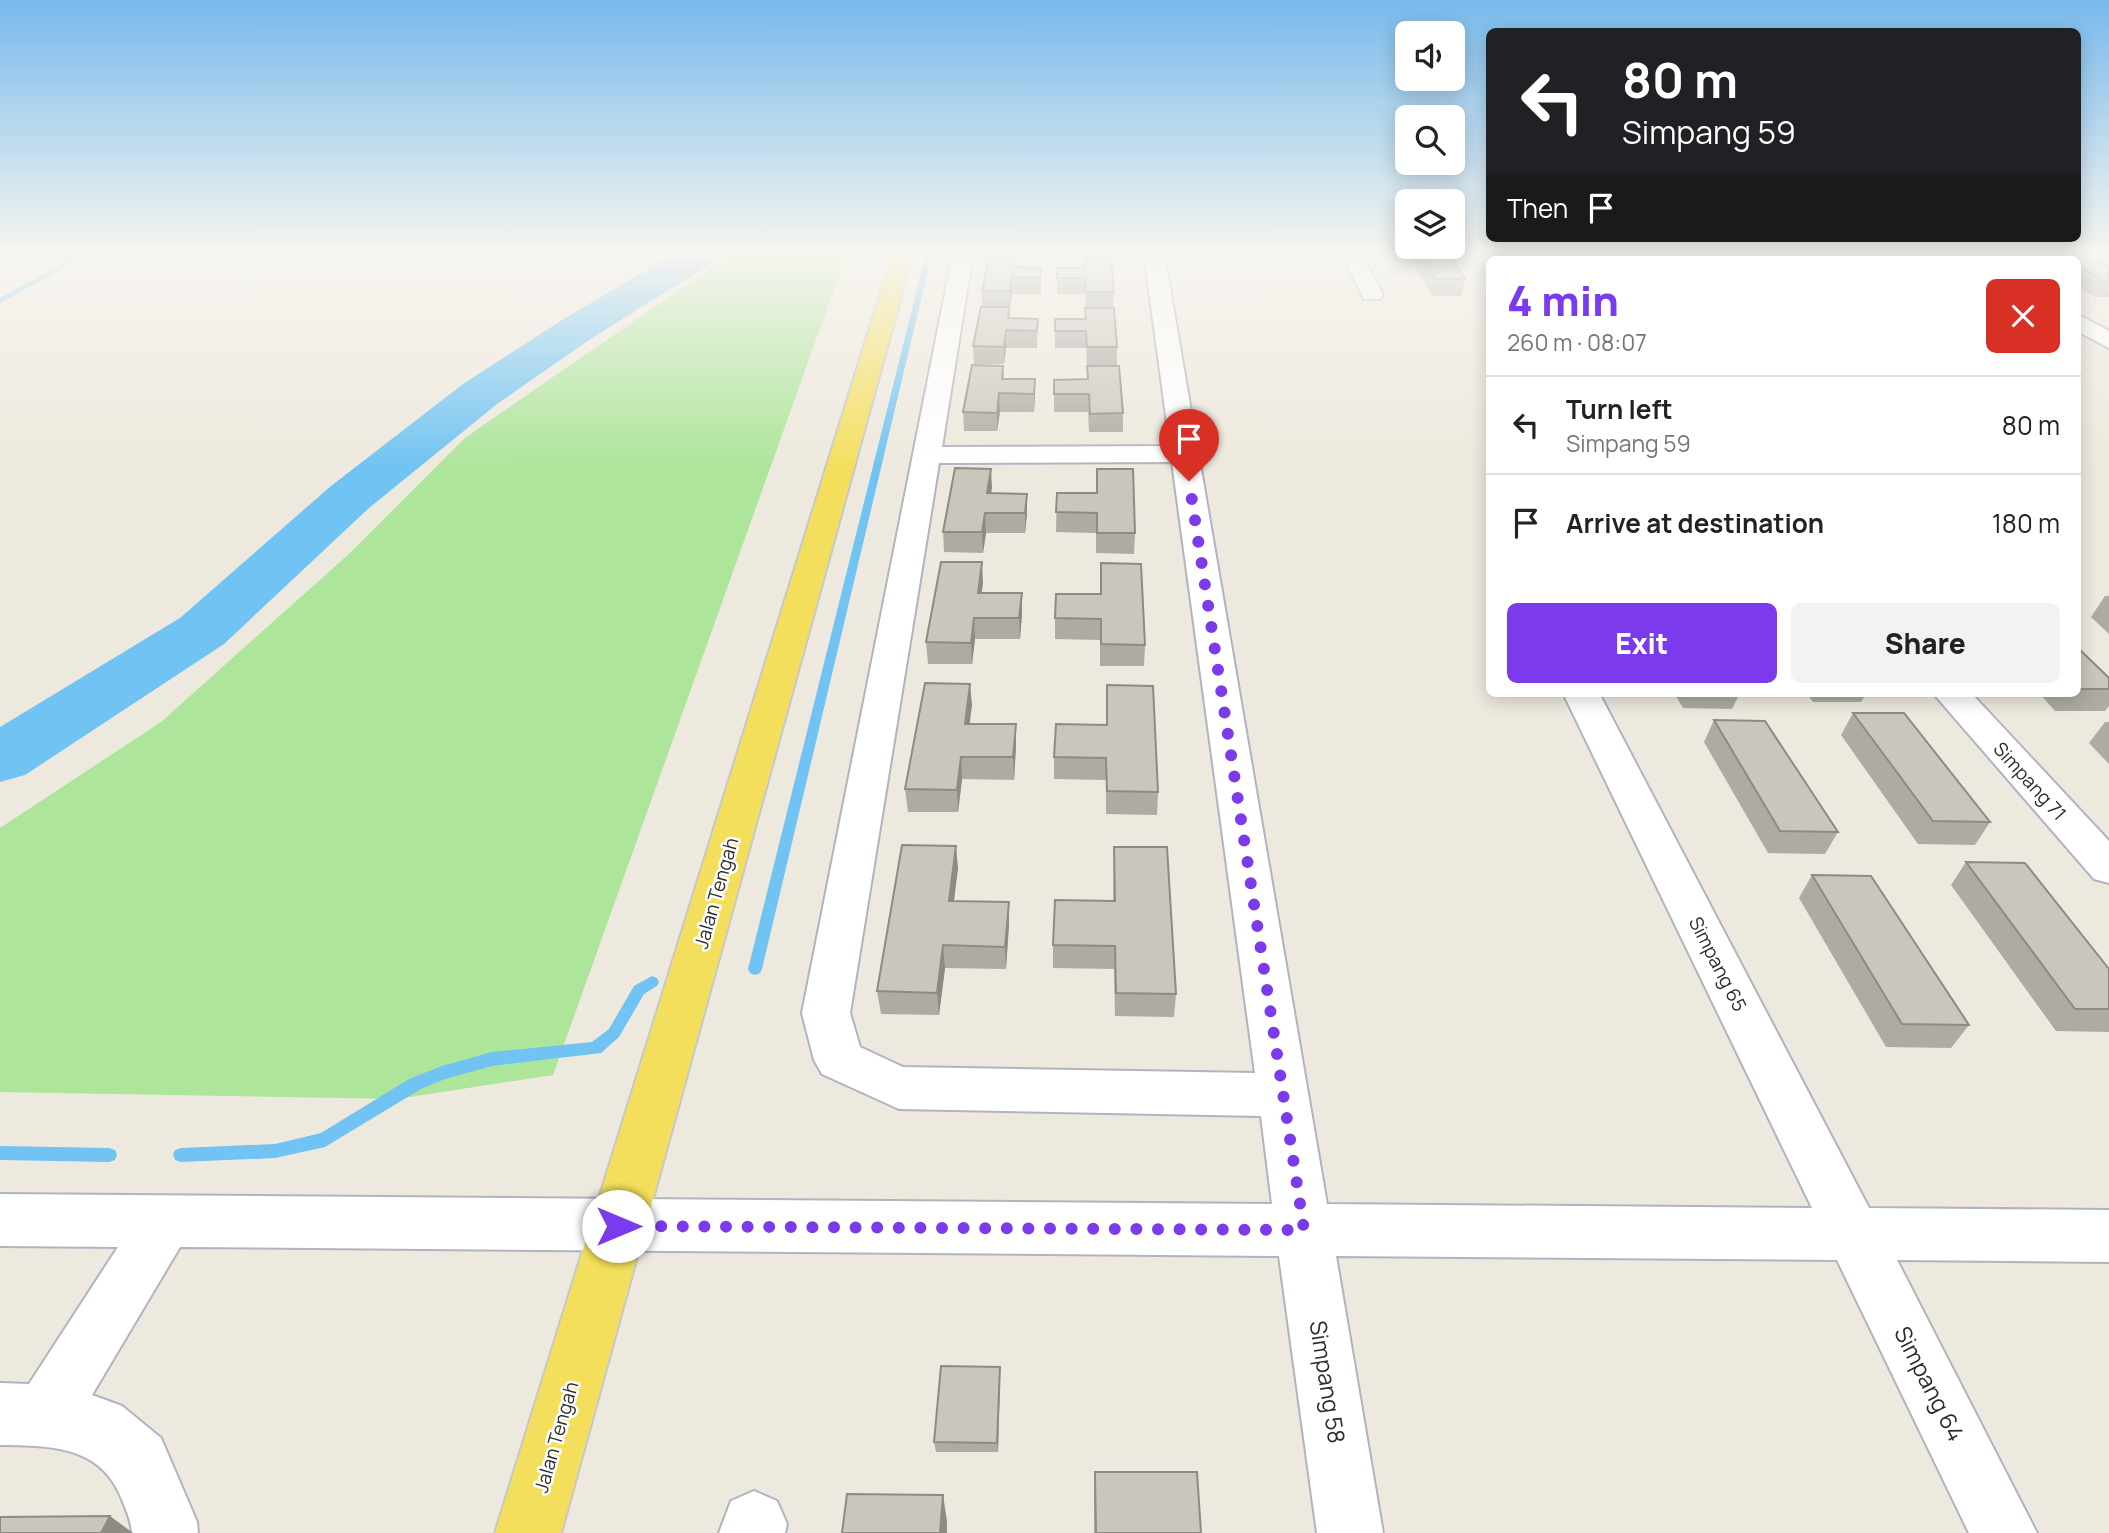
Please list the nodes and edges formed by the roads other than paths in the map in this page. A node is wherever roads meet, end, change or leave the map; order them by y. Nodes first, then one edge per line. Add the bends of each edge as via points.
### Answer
1 (881, 325) edge
2 (950, 325) edge
3 (1165, 325) edge
4 (2083, 325) edge
5 (2109, 341) edge
6 (1185, 454) junction
7 (926, 455) junction
8 (1583, 697) edge
9 (1955, 697) edge
10 (2109, 868) edge
11 (1283, 1094) junction
12 (0, 1220) edge
13 (165, 1222) junction
14 (618, 1226) junction
15 (1304, 1230) junction
16 (1854, 1234) junction
17 (2109, 1236) edge
18 (23, 1415) edge
19 (165, 1533) edge
20 (528, 1533) edge
21 (1350, 1533) edge
22 (2004, 1533) edge

1 - 14 main road, Jalan Tengah
2 - 7 street
3 - 6 street, Simpang 58
4 - 5 street
6 - 7 street
6 - 11 street, Simpang 58
7 - 11 street via 826,1013 839,1060 899,1088
8 - 16 street, Simpang 65
9 - 10 street, Simpang 71
11 - 15 street, Simpang 58
12 - 13 street
13 - 14 street
13 - 18 street
14 - 15 street
14 - 20 main road, Jalan Tengah
15 - 16 street
15 - 21 street, Simpang 58
16 - 17 street
16 - 22 street, Simpang 64
18 - 19 street via 100,1428 139,1460

